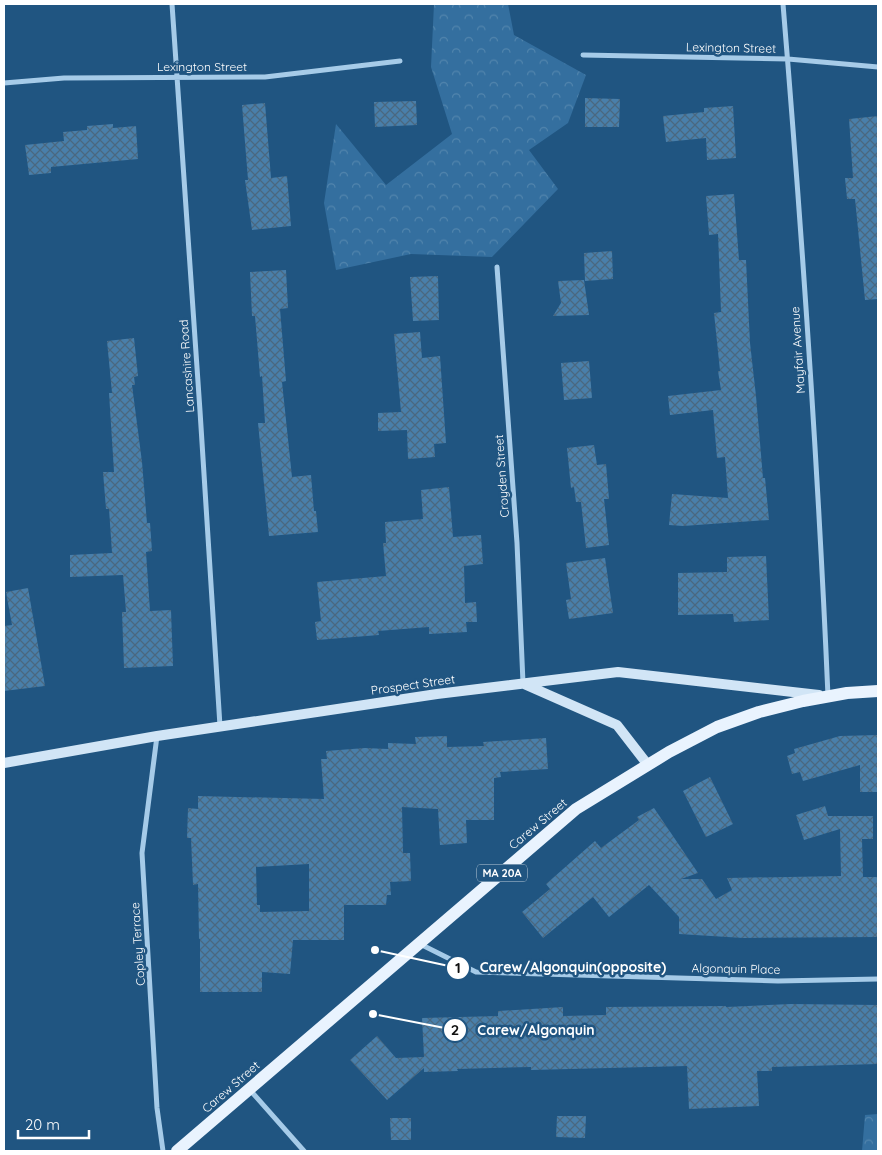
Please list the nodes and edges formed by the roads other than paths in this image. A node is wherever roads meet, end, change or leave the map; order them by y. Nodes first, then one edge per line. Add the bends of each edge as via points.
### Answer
1 (172, 4) edge
2 (783, 4) edge
3 (583, 55) dead end
4 (788, 59) junction
5 (400, 61) dead end
6 (878, 67) edge
7 (178, 77) junction
8 (4, 83) edge
9 (497, 267) dead end
10 (523, 684) junction
11 (878, 691) edge
12 (828, 696) junction
13 (220, 726) junction
14 (157, 736) junction
15 (4, 763) edge
16 (648, 765) junction
17 (420, 943) junction
18 (878, 979) edge
19 (249, 1090) junction
20 (163, 1151) edge
21 (178, 1151) edge
22 (304, 1151) edge

1 - 7 street, Lancashire Road
2 - 4 street, Mayfair Avenue
3 - 4 street, Lexington Street
4 - 6 street, Lexington Street
4 - 12 street, Mayfair Avenue via 822,555
5 - 7 street, Lexington Street via 264,77
7 - 8 street, Lexington Street via 64,78
7 - 13 street, Lancashire Road
9 - 10 street, Croyden Street via 517,543
10 - 12 main road, Prospect Street via 618,672
10 - 13 main road, Prospect Street
10 - 16 main road via 617,725
11 - 12 main road, Carew Street / MA 20A
12 - 16 main road, Carew Street / MA 20A via 760,712 717,727
13 - 14 main road, Prospect Street
14 - 15 main road, Prospect Street
14 - 20 street, Copley Terrace via 142,853 157,1108
16 - 17 main road, Carew Street / MA 20A via 576,809
17 - 18 street, Algonquin Place via 476,972 778,981
17 - 19 main road, Carew Street / MA 20A
19 - 21 main road, Carew Street / MA 20A
19 - 22 street

